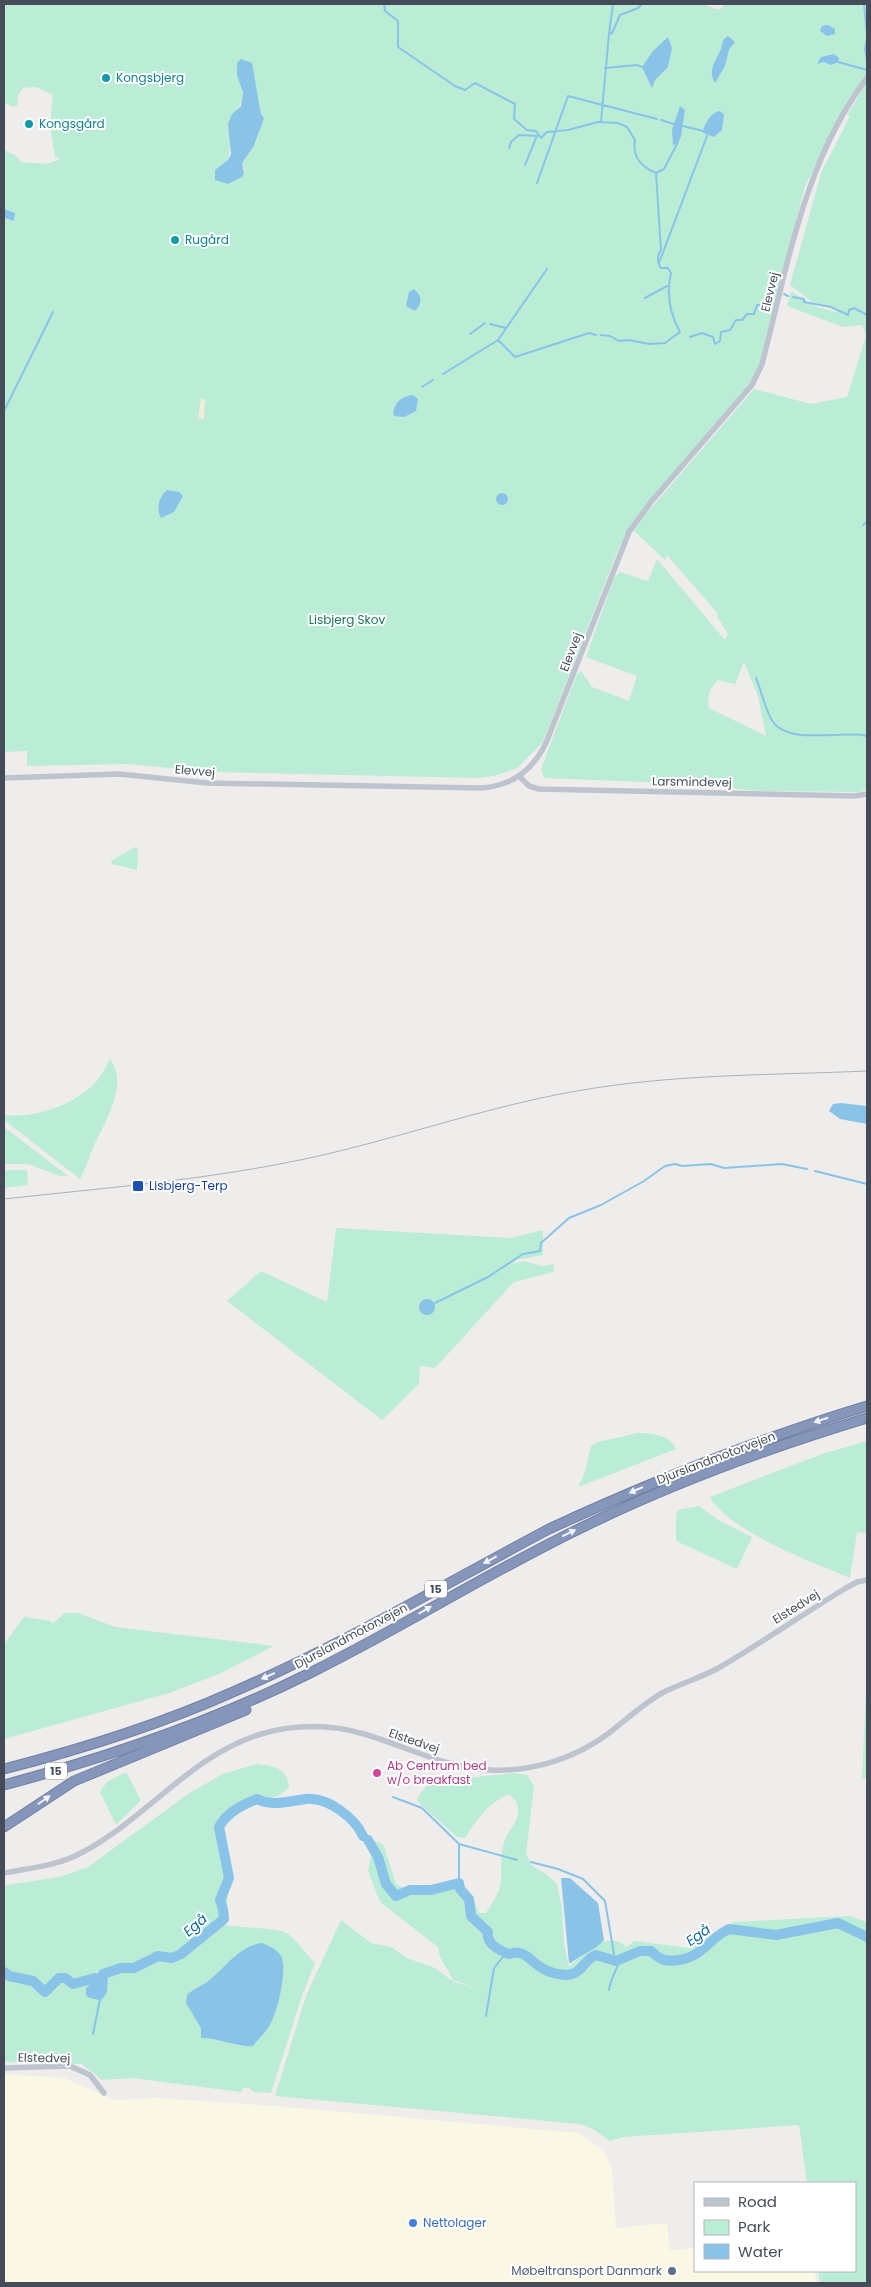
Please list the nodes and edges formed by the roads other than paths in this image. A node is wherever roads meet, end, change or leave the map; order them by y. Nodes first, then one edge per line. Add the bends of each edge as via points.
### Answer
1 (867, 78) edge
2 (519, 776) junction
3 (4, 778) edge
4 (867, 794) edge
5 (867, 1406) edge
6 (867, 1418) edge
7 (867, 1580) edge
8 (384, 1635) junction
9 (4, 1769) edge
10 (4, 1785) edge
11 (4, 1826) edge
12 (4, 1873) edge
13 (4, 2068) edge
14 (104, 2093) dead end

1 - 2 street, Elevvej via 825,149 806,193 762,364 752,385 629,532 546,743 535,762
2 - 3 street, Elevvej via 500,785 481,788 207,783 119,774
2 - 4 street, Larsmindevej via 529,786 539,789
5 -> 9 highway, Djurslandmotorvejen / 15 via 681,1470 603,1504 549,1529 339,1642 232,1693 116,1737
8 -> 6 highway, Djurslandmotorvejen / 15 via 506,1565 630,1505 744,1459
7 - 12 street, Elstedvej via 850,1585 720,1667 661,1694 597,1742 560,1760 513,1770 490,1770 447,1763 342,1728 276,1730 221,1752 79,1854 53,1864
8 - 10 highway, Djurslandmotorvejen / 15 via 277,1689 161,1737
11 -> 8 highway via 74,1781 288,1690
13 - 14 street, Elstedvej via 70,2066 90,2075

